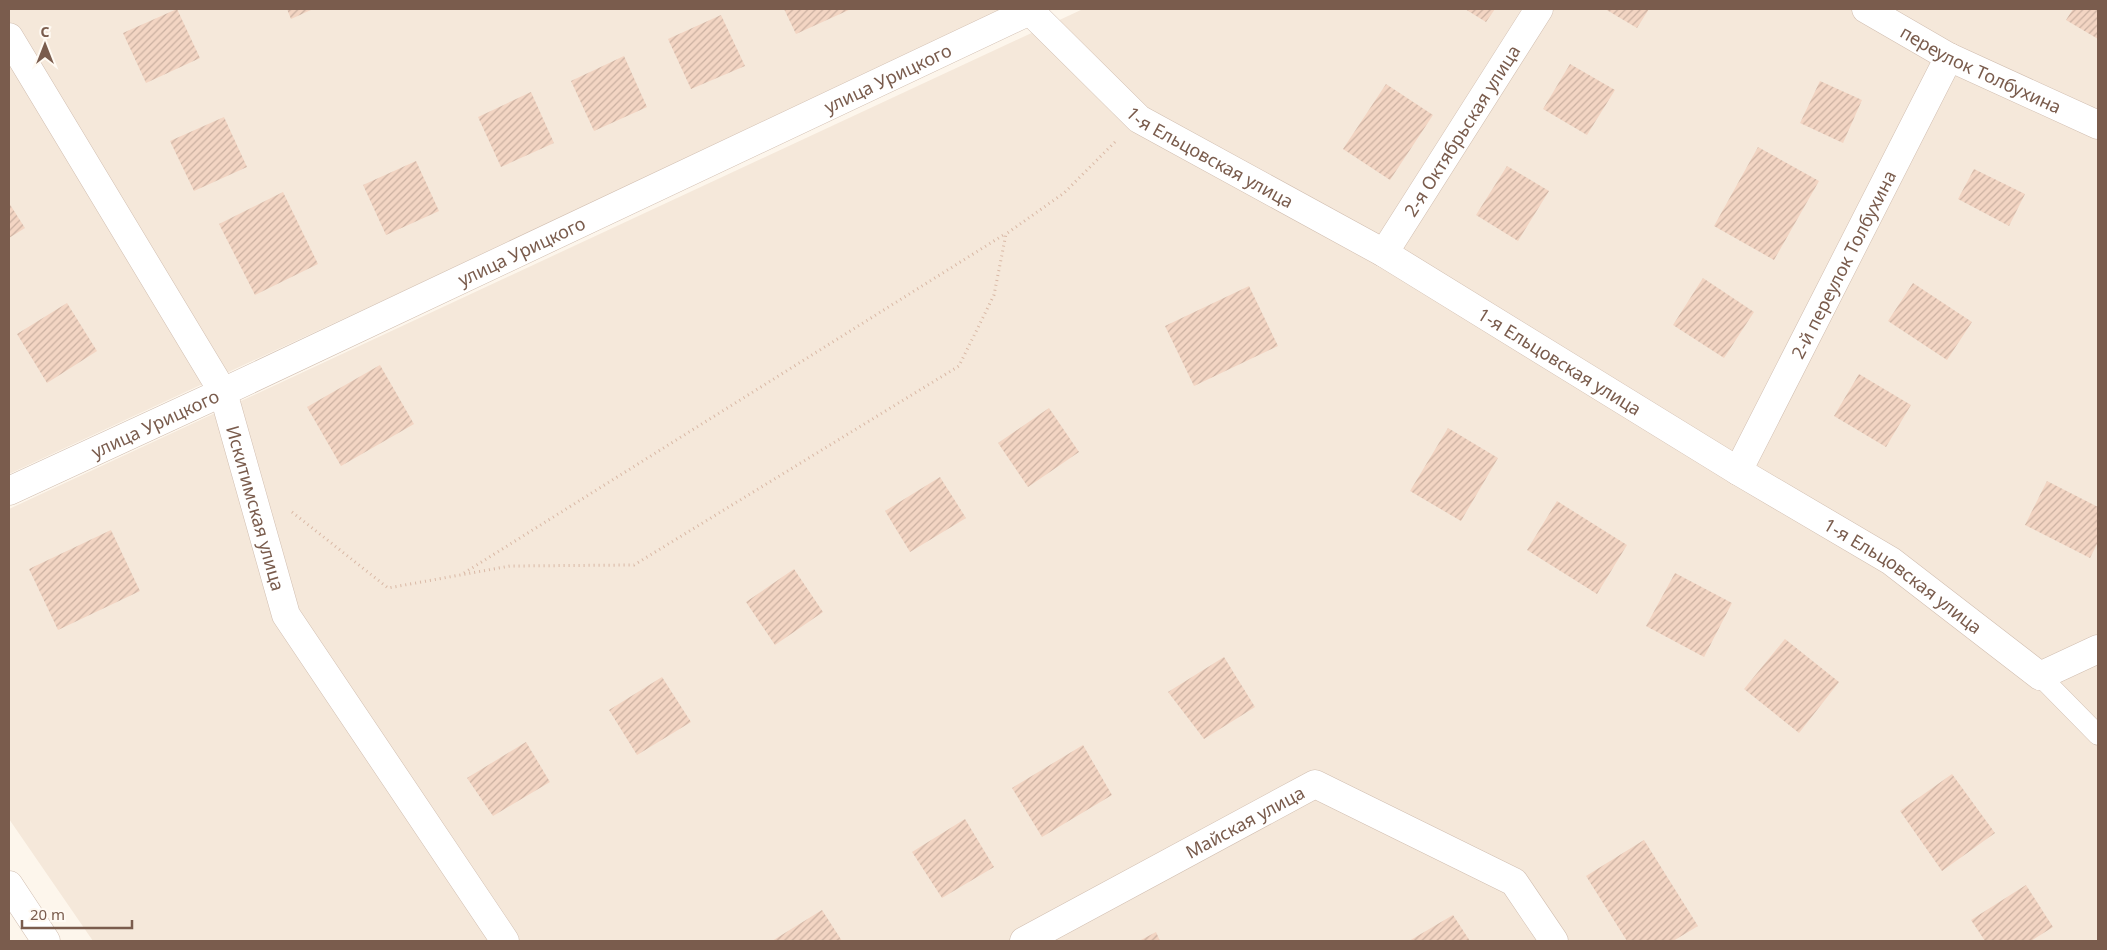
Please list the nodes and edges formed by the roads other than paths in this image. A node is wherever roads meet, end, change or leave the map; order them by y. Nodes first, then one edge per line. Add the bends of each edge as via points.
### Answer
1 (1539, 9) edge
2 (1866, 9) edge
3 (1032, 10) edge
4 (9, 37) edge
5 (1949, 57) junction
6 (2098, 125) edge
7 (1384, 253) junction
8 (223, 392) junction
9 (1738, 471) junction
10 (9, 491) edge
11 (2098, 649) edge
12 (2040, 676) junction
13 (2098, 735) edge
14 (9, 885) edge
15 (46, 941) edge
16 (505, 941) edge
17 (1024, 941) edge
18 (1554, 941) edge

1 - 7 street, 2-я Октябрьская улица
2 - 5 street, переулок Толбухина
3 - 7 street, 1-я Ельцовская улица via 1139,119
3 - 8 street, улица Урицкого
4 - 8 street, Искитимская улица
5 - 6 street, переулок Толбухина
5 - 9 street, 2-й переулок Толбухина
7 - 9 street, 1-я Ельцовская улица
8 - 10 street, улица Урицкого
8 - 16 street, Искитимская улица via 286,615
9 - 12 street, 1-я Ельцовская улица via 1891,561
11 - 12 street
12 - 13 lane
14 - 15 street
17 - 18 street, Майская улица via 1315,784 1514,882

